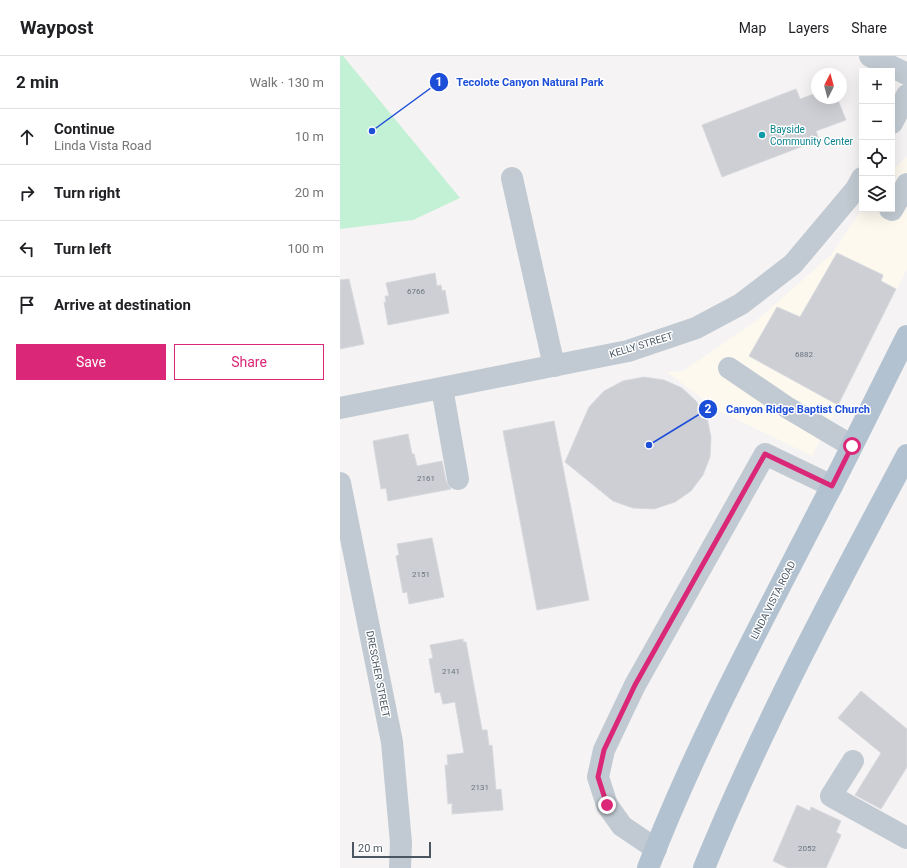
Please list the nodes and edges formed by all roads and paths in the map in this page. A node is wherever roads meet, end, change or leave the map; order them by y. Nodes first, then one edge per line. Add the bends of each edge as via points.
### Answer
1 (870, 56) edge
2 (907, 74) edge
3 (907, 95) edge
4 (895, 117) edge
5 (512, 178) dead end
6 (907, 184) edge
7 (859, 187) edge
8 (895, 205) edge
9 (907, 336) edge
10 (554, 366) junction
11 (730, 368) dead end
12 (442, 388) junction
13 (340, 408) edge
14 (852, 446) junction
15 (907, 455) edge
16 (458, 479) dead end
17 (340, 483) edge
18 (832, 486) junction
19 (853, 761) dead end
20 (907, 838) edge
21 (652, 858) edge
22 (400, 868) edge
23 (704, 868) edge

1 - 2 street
3 - 4 street
5 - 10 street
6 - 8 street
7 - 10 street, KELLY STREET via 793,264 741,304 696,328 628,351
9 - 14 main road, LINDA VISTA ROAD
10 - 12 street, KELLY STREET
11 - 14 street via 788,408
12 - 13 street, KELLY STREET
12 - 16 street
14 - 18 main road, LINDA VISTA ROAD
15 - 23 main road via 764,732
17 - 22 street, DRESCHER STREET via 392,742 401,843
18 - 21 main road, LINDA VISTA ROAD via 710,725
18 - 21 street via 765,454 635,685 604,750 598,777 607,805 622,826
19 - 20 street via 831,796

